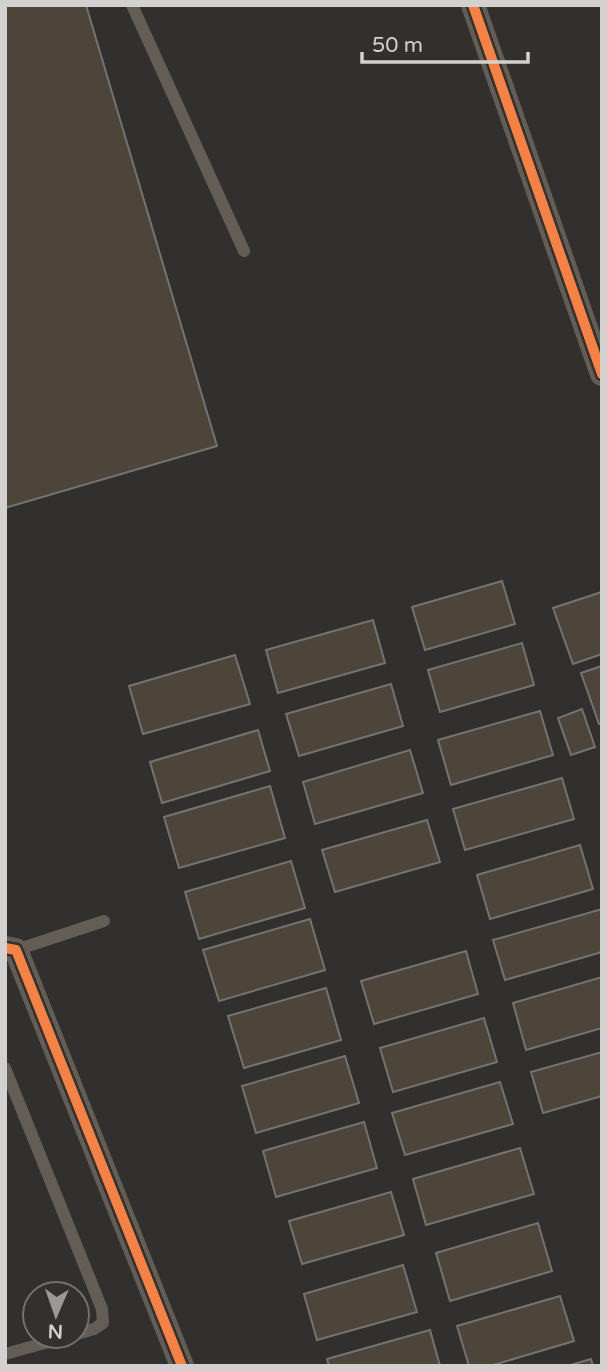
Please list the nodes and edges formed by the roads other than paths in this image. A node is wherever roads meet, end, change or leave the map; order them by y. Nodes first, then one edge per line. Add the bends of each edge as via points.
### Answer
1 (132, 5) edge
2 (473, 5) edge
3 (244, 251) dead end
4 (602, 374) edge
5 (104, 921) dead end
6 (10, 949) edge
7 (5, 1068) edge
8 (90, 1280) edge
9 (91, 1282) edge
10 (91, 1330) edge
11 (182, 1366) edge

1 - 3 lane
2 - 4 street
5 - 6 lane
6 - 11 street
7 - 8 lane
9 - 10 lane via 103,1323

